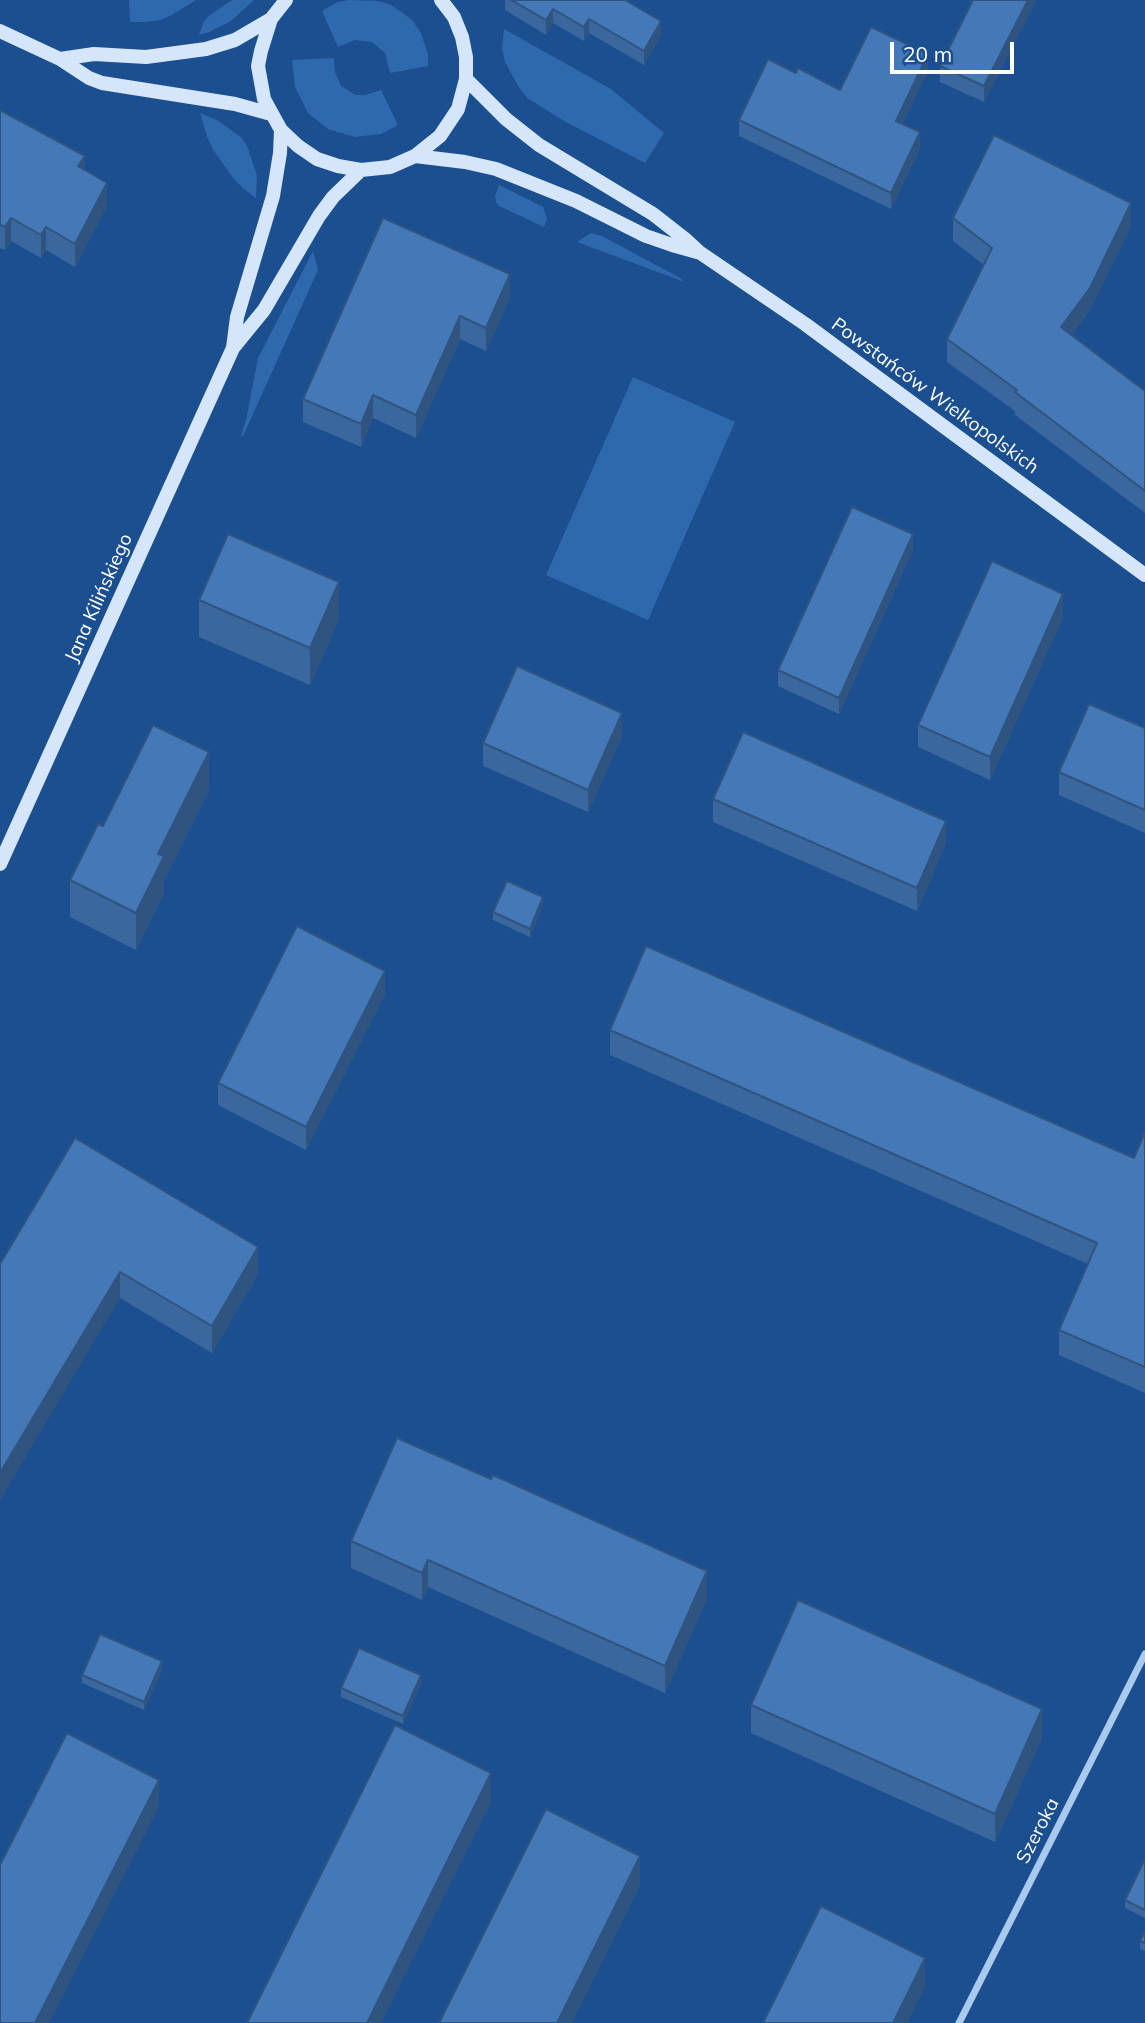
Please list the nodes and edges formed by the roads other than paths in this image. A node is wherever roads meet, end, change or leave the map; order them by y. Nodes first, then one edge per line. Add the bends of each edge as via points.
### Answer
1 (286, 0) edge
2 (441, 0) edge
3 (454, 0) edge
4 (454, 17) junction
5 (271, 19) junction
6 (0, 31) edge
7 (60, 59) junction
8 (466, 79) junction
9 (271, 114) junction
10 (281, 130) junction
11 (415, 156) junction
12 (361, 170) junction
13 (699, 252) junction
14 (233, 348) junction
15 (1145, 575) edge
16 (0, 864) edge
17 (1145, 1654) edge
18 (959, 2023) edge

1 - 5 street
2 - 4 street
3 - 4 street
4 - 8 street via 466,57
5 - 7 street via 235,40 206,49 145,57 94,54
5 - 9 street via 258,66
6 - 7 street
7 - 9 street via 103,83
8 - 11 street via 450,123
8 - 13 street, Powstańców Wielkopolskich via 539,145 653,214
9 - 10 street
10 - 12 street via 317,159
10 - 14 street, Jana Kilińskiego via 273,196 237,317
11 - 12 street via 390,167
11 - 13 street, Powstańców Wielkopolskich via 496,169 646,236
12 - 14 street, Jana Kilińskiego via 319,216 273,296
13 - 15 street, Powstańców Wielkopolskich via 805,324
14 - 16 street, Jana Kilińskiego
17 - 18 street, Szeroka

